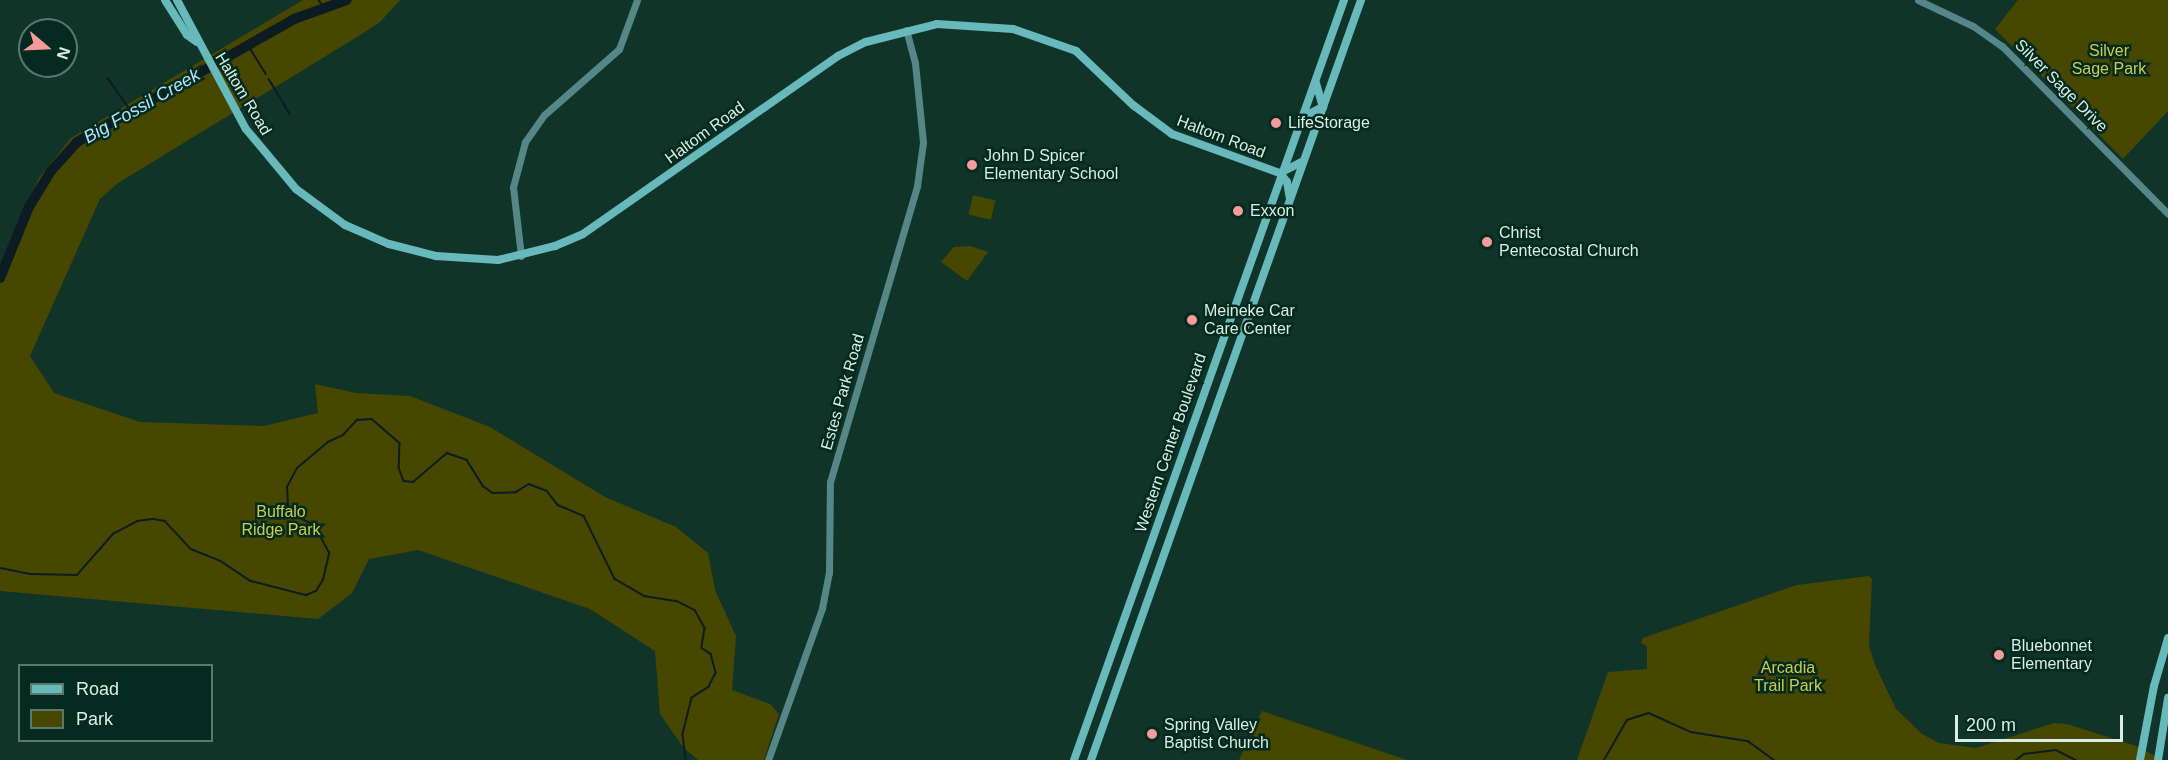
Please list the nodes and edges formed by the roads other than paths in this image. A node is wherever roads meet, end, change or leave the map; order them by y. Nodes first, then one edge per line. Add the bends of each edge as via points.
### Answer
1 (165, 0) edge
2 (177, 0) edge
3 (637, 0) edge
4 (1344, 0) edge
5 (1361, 0) edge
6 (1918, 0) edge
7 (906, 30) junction
8 (197, 42) junction
9 (1315, 78) junction
10 (1323, 107) junction
11 (1301, 118) junction
12 (1304, 161) junction
13 (1280, 173) junction
14 (1290, 199) junction
15 (2168, 214) edge
16 (521, 255) junction
17 (2168, 638) edge
18 (2168, 698) edge
19 (768, 760) edge
20 (1074, 760) edge
21 (1092, 760) edge
22 (2140, 760) edge
23 (2158, 760) edge

1 - 8 main road, Haltom Road via 187,35
2 - 8 main road, Haltom Road via 195,30
3 - 16 street via 619,50 548,110 525,142 513,187
4 - 9 main road, Western Center Boulevard
5 - 10 main road, Western Center Boulevard
6 - 15 street, Silver Sage Drive via 1973,26 2002,46
7 - 13 main road, Haltom Road via 973,24 1046,37 1088,59 1133,105 1172,134
7 - 16 main road, Haltom Road via 838,56 583,234
7 - 19 street, Estes Park Road via 915,63 924,142 918,186 830,482 829,573 822,608
8 - 16 main road, Haltom Road via 255,142 282,174 345,225 389,244 436,256 498,260
9 - 10 main road
9 - 11 main road, Western Center Boulevard
10 - 11 main road
10 - 12 main road, Western Center Boulevard
11 - 13 main road, Western Center Boulevard
12 - 13 main road
12 - 14 main road, Western Center Boulevard
13 - 14 main road via 1287,182
13 - 20 main road, Western Center Boulevard
14 - 21 main road, Western Center Boulevard
17 - 22 main road
18 - 23 main road

